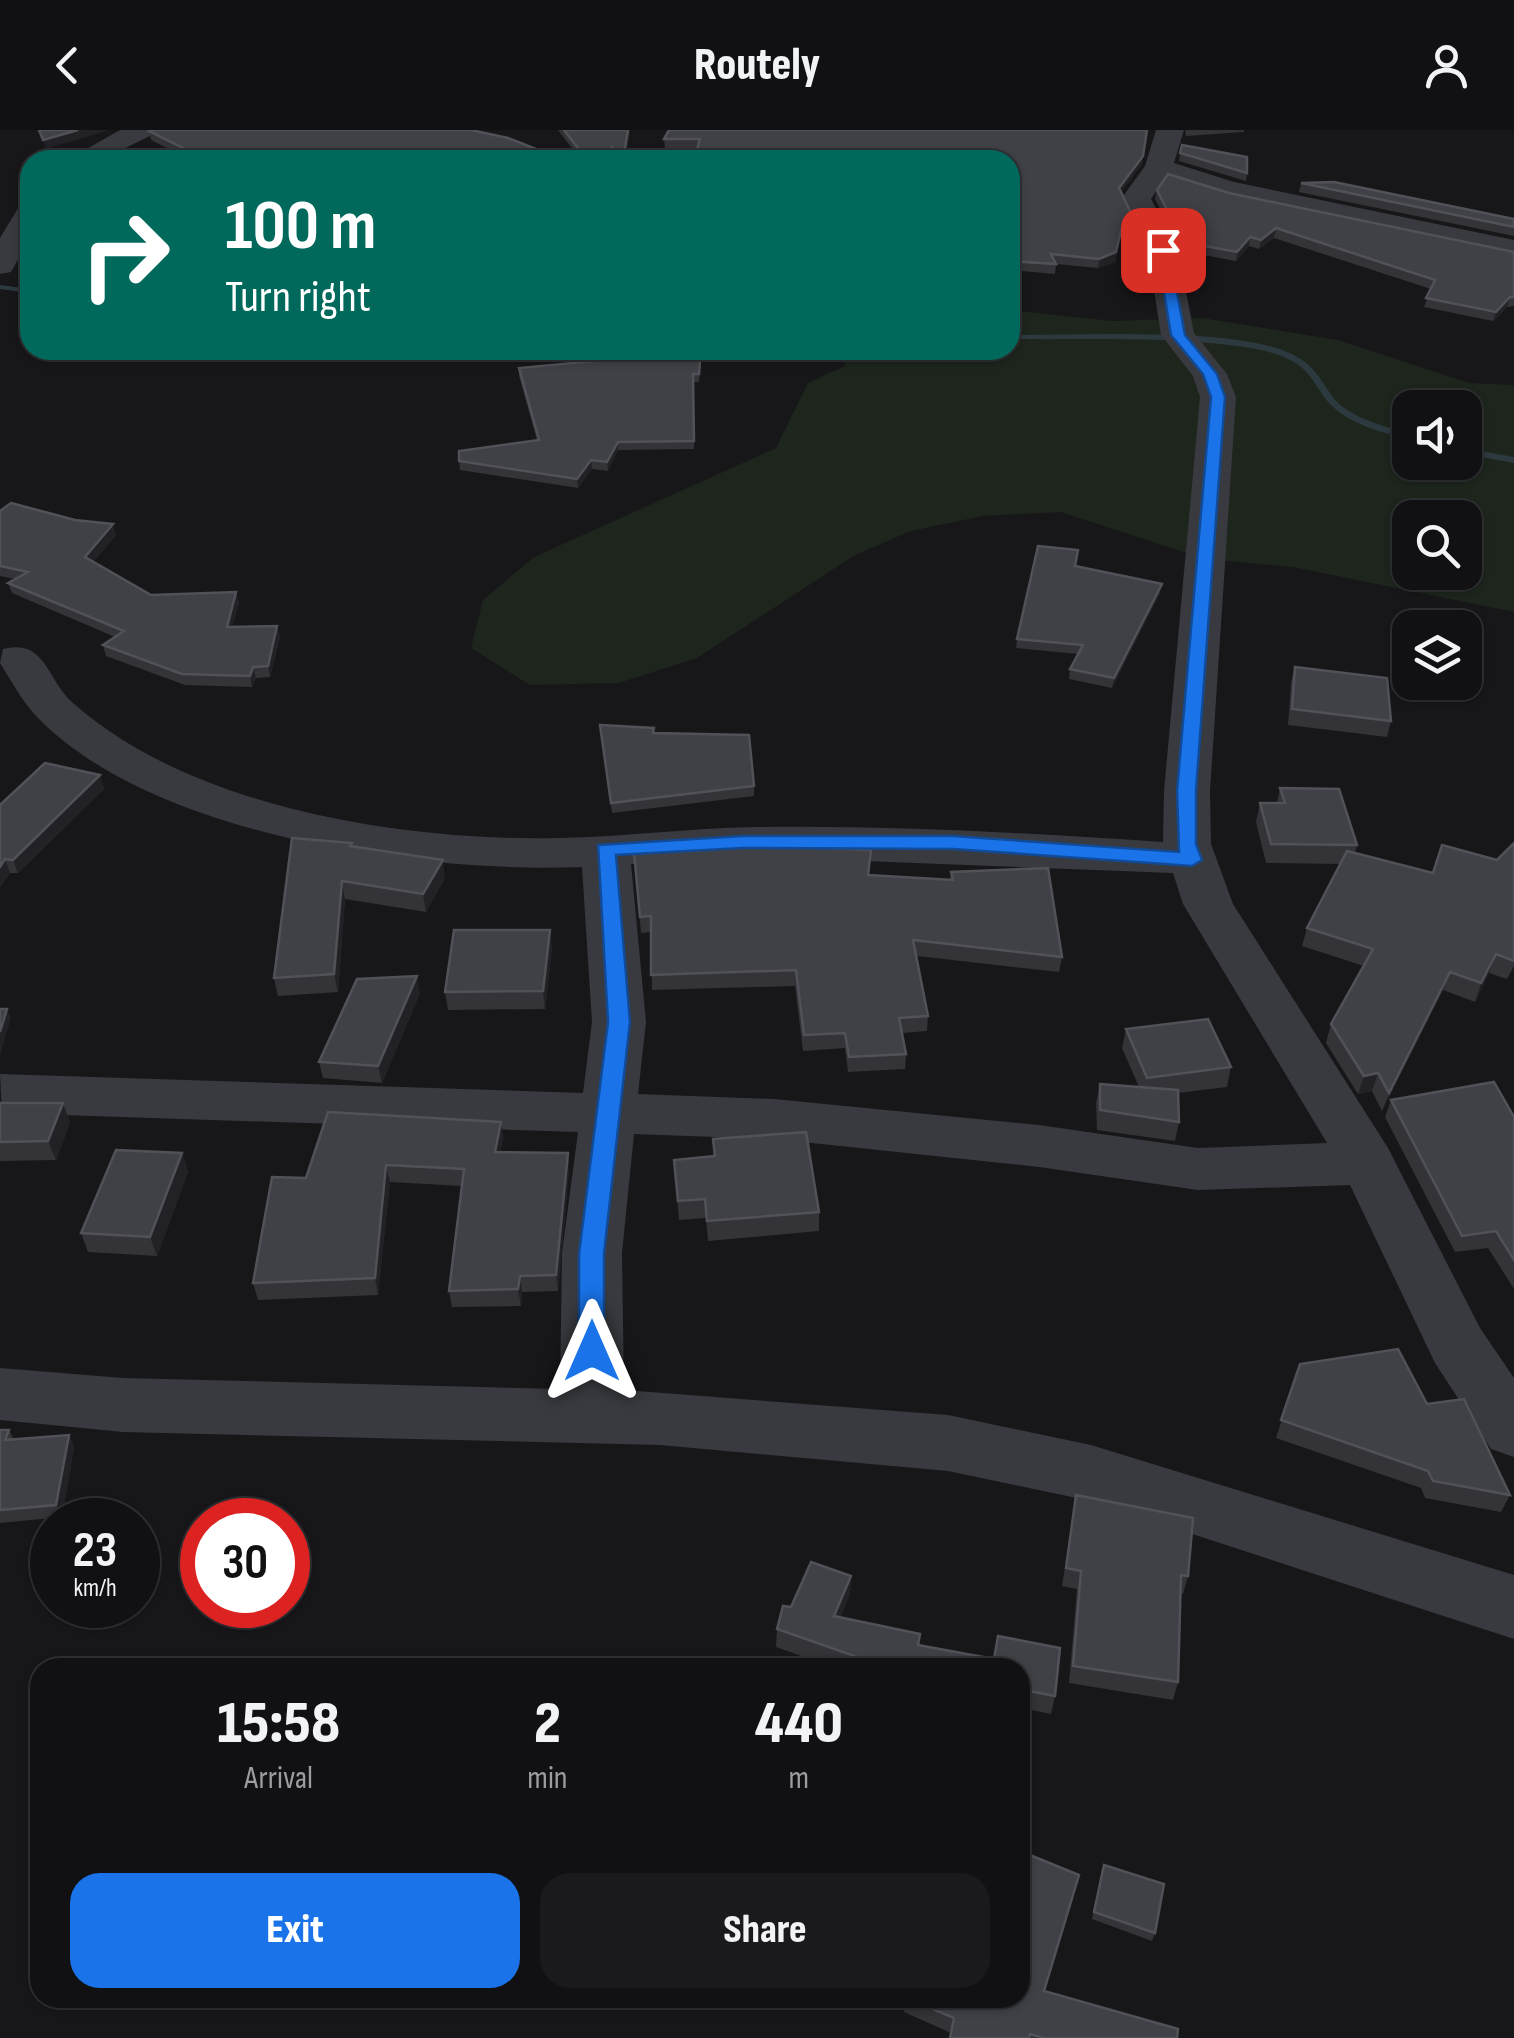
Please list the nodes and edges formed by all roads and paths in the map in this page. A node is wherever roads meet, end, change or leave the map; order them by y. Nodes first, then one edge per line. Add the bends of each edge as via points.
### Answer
1 (148, 130) edge
2 (1170, 130) edge
3 (98, 150) edge
4 (1158, 167) junction
5 (20, 228) edge
6 (1514, 249) edge
7 (0, 264) edge
8 (18, 658) dead end
9 (605, 849) junction
10 (1192, 860) junction
11 (2, 1094) edge
12 (605, 1113) junction
13 (1368, 1163) junction
14 (0, 1394) edge
15 (592, 1416) junction
16 (1514, 1430) edge
17 (1514, 1607) edge

1 - 3 street
2 - 4 street
4 - 6 street via 1228,189
4 - 10 street via 1136,199 1163,250 1181,342 1210,374 1218,397 1187,791
5 - 7 street
8 - 9 street via 56,712 125,759 226,806 343,836 528,852
9 - 10 street via 953,842
9 - 12 street via 619,1022
10 - 13 street via 1208,904
11 - 12 street
12 - 13 street via 774,1119 1198,1169
12 - 15 street via 592,1254
13 - 16 street via 1457,1344
14 - 15 street via 123,1405
15 - 17 street via 948,1443 1091,1473

